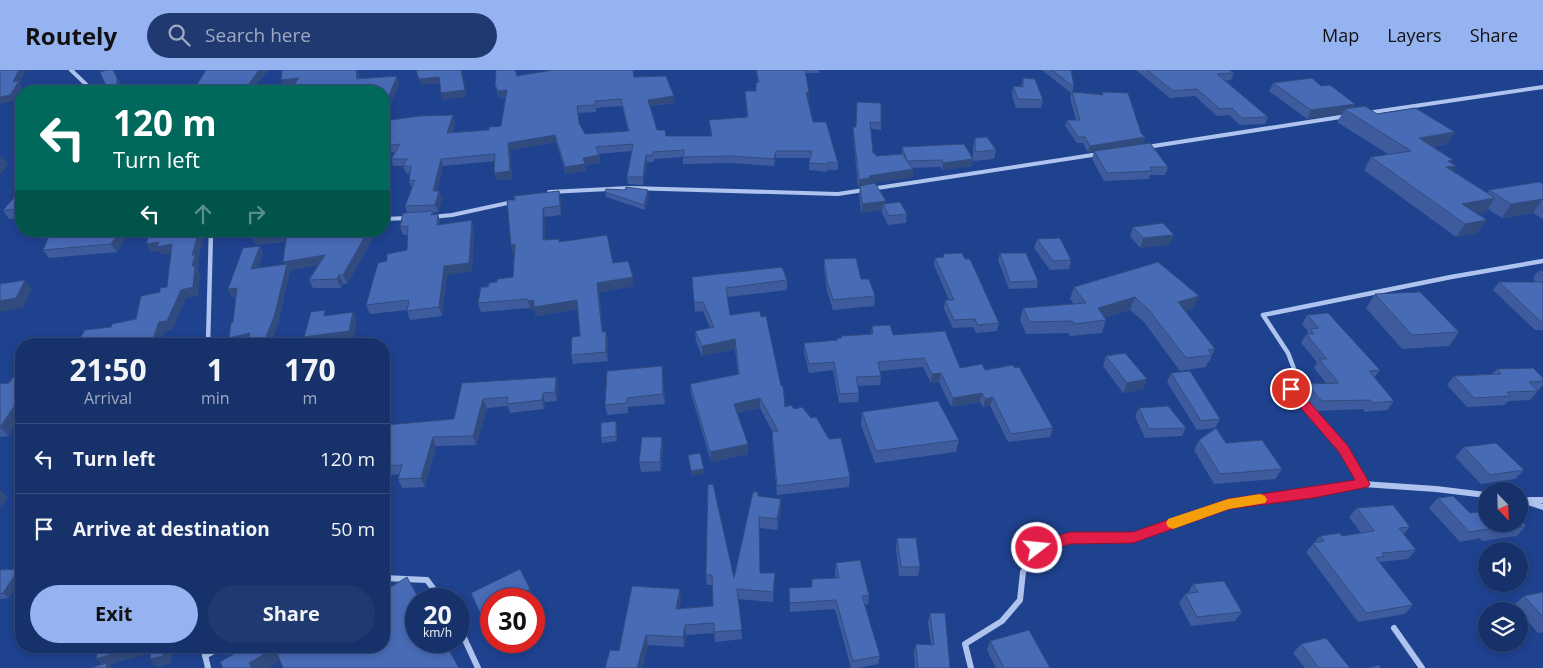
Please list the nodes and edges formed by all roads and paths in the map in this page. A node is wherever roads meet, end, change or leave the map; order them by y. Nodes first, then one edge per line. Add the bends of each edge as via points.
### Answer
1 (72, 70) edge
2 (87, 85) edge
3 (1543, 87) edge
4 (1360, 114) edge
5 (1350, 115) edge
6 (1143, 147) edge
7 (1104, 153) edge
8 (547, 193) edge
9 (522, 199) edge
10 (423, 217) edge
11 (413, 218) edge
12 (390, 219) edge
13 (211, 237) edge
14 (1543, 261) edge
15 (208, 338) edge
16 (1363, 484) junction
17 (1478, 494) edge
18 (1528, 500) edge
19 (1543, 500) edge
20 (1528, 502) edge
21 (1543, 507) edge
22 (390, 578) edge
23 (433, 588) edge
24 (1394, 628) dead end
25 (470, 651) edge
26 (204, 653) edge
27 (210, 653) edge
28 (205, 656) junction
29 (208, 668) edge
30 (478, 668) edge
31 (971, 668) edge
32 (1422, 668) edge

1 - 2 street
3 - 4 street
5 - 6 street
7 - 8 street via 838,194 629,188
9 - 10 street via 452,215
11 - 12 street
13 - 15 street
14 - 16 street via 1263,315 1288,353 1296,374 1291,389 1344,449
16 - 17 street
16 - 31 street via 1228,504 1133,537 1070,538 1037,548 1023,572 1020,600 1002,622 965,644
18 - 19 street
20 - 21 street
22 - 23 street via 427,580
24 - 32 street
25 - 30 street
26 - 28 street
27 - 28 street
28 - 29 street

